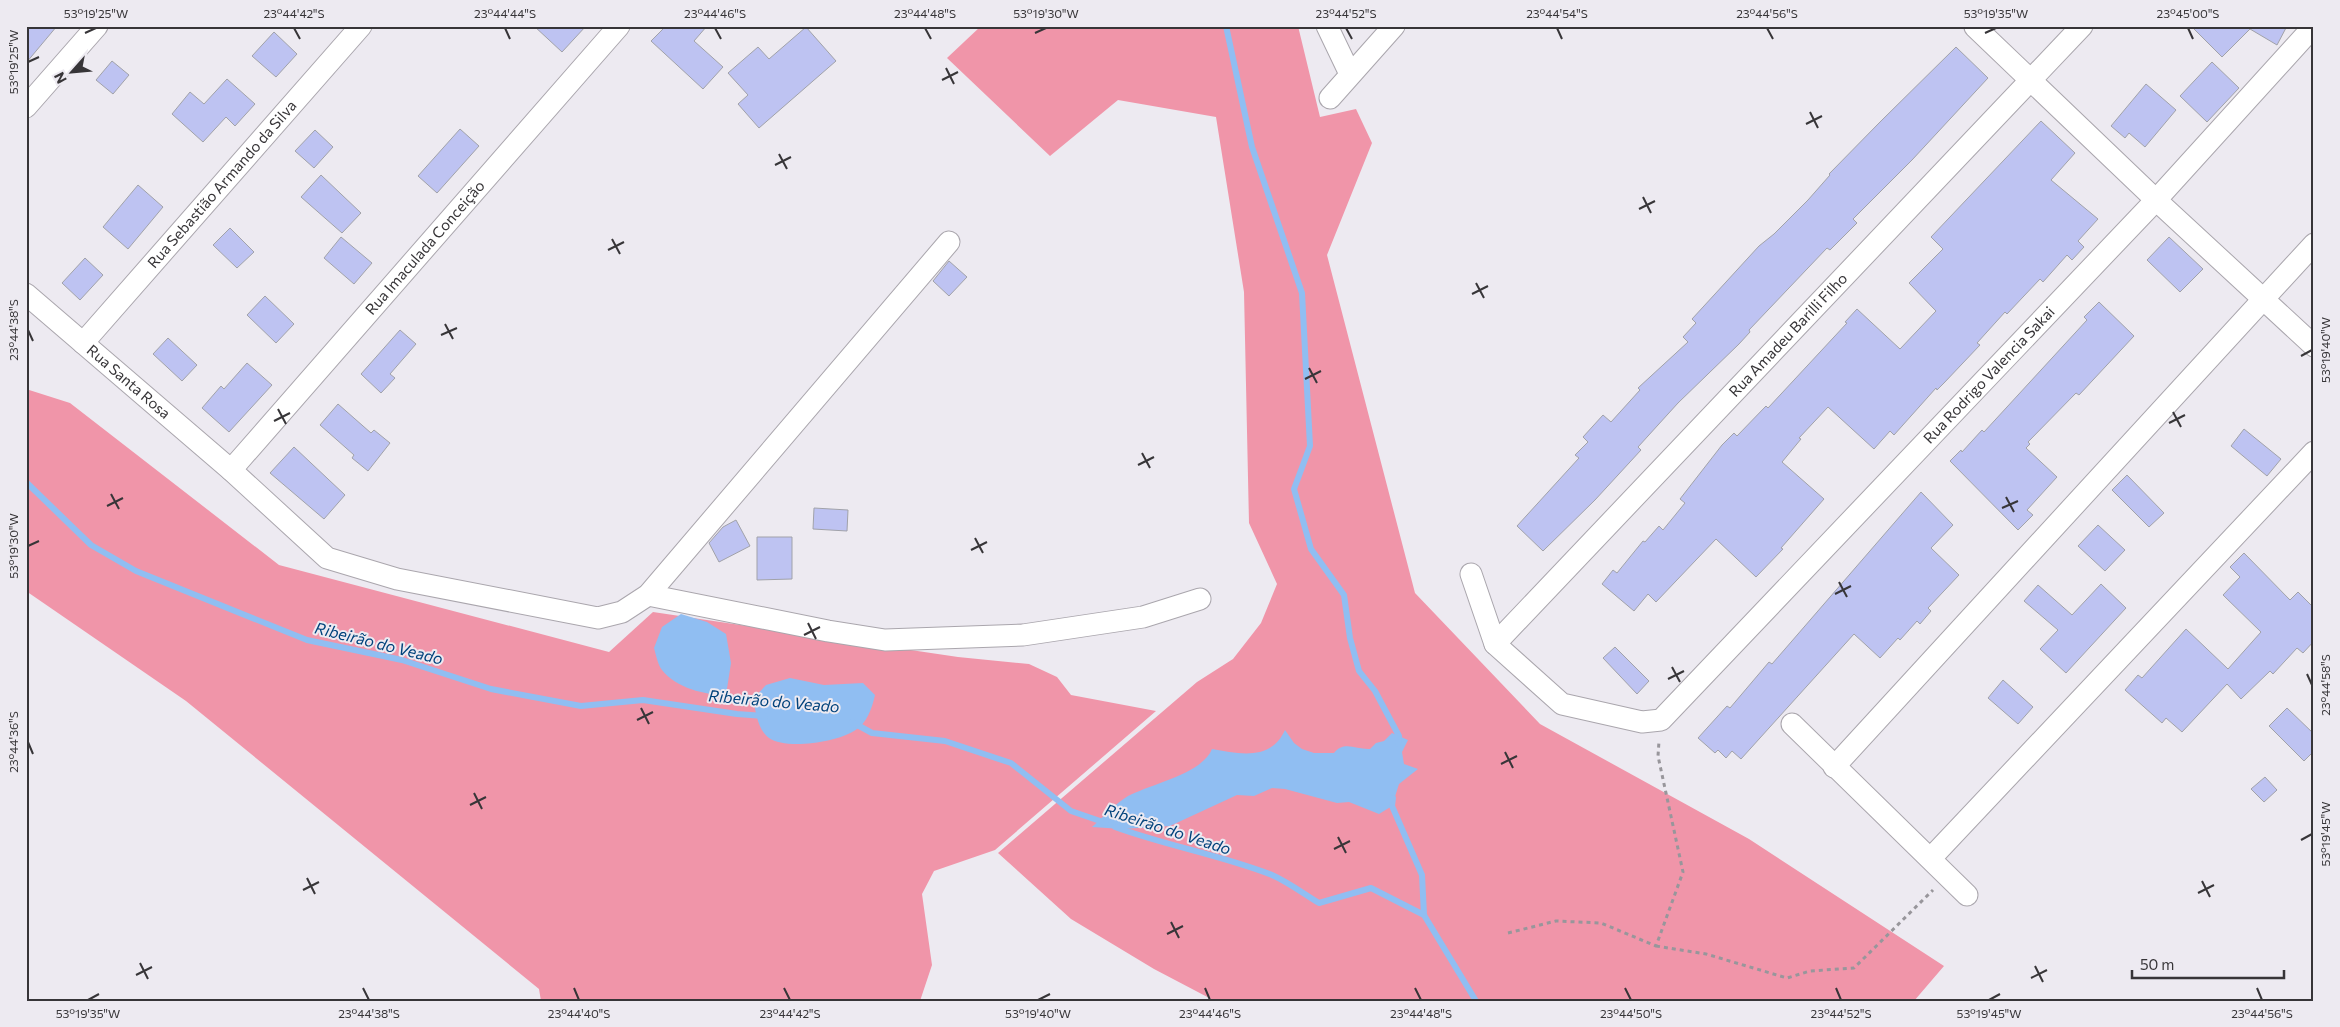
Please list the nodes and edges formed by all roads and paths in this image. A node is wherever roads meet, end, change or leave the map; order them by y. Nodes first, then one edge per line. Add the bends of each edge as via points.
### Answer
1 (97, 26) edge
2 (362, 26) edge
3 (619, 26) edge
4 (1327, 26) edge
5 (1394, 26) edge
6 (2082, 26) edge
7 (2314, 26) edge
8 (1975, 27) edge
9 (1350, 74) junction
10 (2031, 80) junction
11 (1330, 98) dead end
12 (26, 107) edge
13 (2156, 200) junction
14 (949, 242) dead end
15 (2314, 244) edge
16 (26, 294) edge
17 (2263, 297) junction
18 (83, 343) junction
19 (2314, 346) edge
20 (2314, 452) edge
21 (230, 470) junction
22 (1471, 574) dead end
23 (648, 596) junction
24 (1200, 599) dead end
25 (1495, 644) junction
26 (1661, 720) junction
27 (1792, 724) dead end
28 (1834, 766) junction
29 (1931, 858) junction
30 (1948, 876) junction
31 (1967, 896) dead end
32 (1508, 933) dead end
33 (1656, 946) junction

1 - 12 street
2 - 18 street, Rua Sebastião Armando da Silva
3 - 21 street, Rua Imaculada Conceição
4 - 9 street
5 - 9 street
6 - 10 street, Rua Amadeu Barilli Filho
7 - 13 street, Rua Rodrigo Valencia Sakai
8 - 10 street
9 - 11 street
10 - 13 street
10 - 25 street, Rua Amadeu Barilli Filho
13 - 17 street
13 - 26 street, Rua Rodrigo Valencia Sakai
14 - 23 street, Rua Santa Rosa
15 - 17 street
16 - 18 street, Rua Santa Rosa
17 - 19 street
17 - 28 street
18 - 21 street, Rua Santa Rosa
20 - 29 street
21 - 23 street, Rua Santa Rosa via 327,558 397,579 598,618 622,612
22 - 25 street
23 - 24 street via 885,640 1023,635 1143,617
25 - 26 street via 1562,704 1642,722
26 - 33 path via 1658,756 1683,872
27 - 28 street
28 - 29 street
29 - 30 street
30 - 31 street
30 - 33 path via 1854,968 1810,971 1786,978 1706,954
32 - 33 path via 1556,922 1601,923

